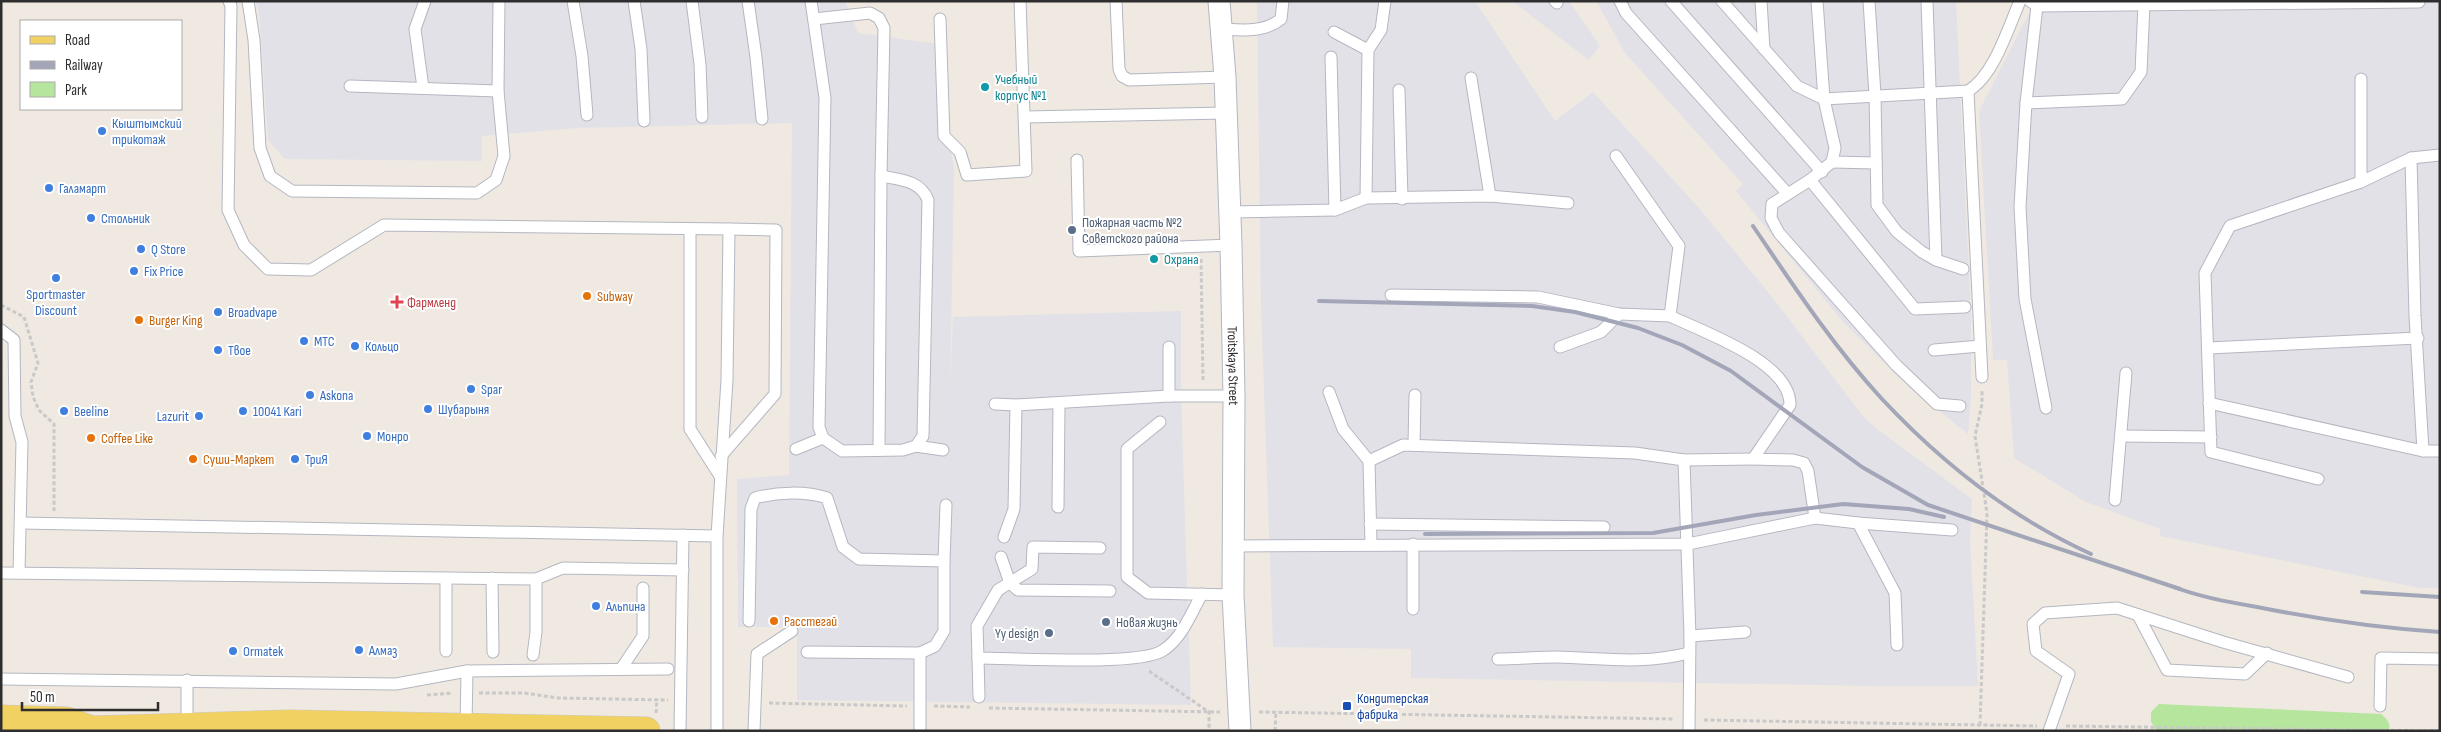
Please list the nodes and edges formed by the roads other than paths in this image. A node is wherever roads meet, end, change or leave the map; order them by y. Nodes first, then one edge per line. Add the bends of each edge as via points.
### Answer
1 (228, 1) edge
2 (248, 1) edge
3 (425, 1) edge
4 (499, 1) edge
5 (573, 1) edge
6 (634, 1) edge
7 (692, 1) edge
8 (748, 1) edge
9 (812, 1) edge
10 (1020, 1) edge
11 (1116, 1) edge
12 (1219, 1) edge
13 (1283, 1) edge
14 (1385, 1) edge
15 (1620, 1) edge
16 (1671, 1) edge
17 (1722, 1) edge
18 (1761, 1) edge
19 (1817, 1) edge
20 (1869, 1) edge
21 (1927, 1) edge
22 (2020, 1) edge
23 (2419, 2) edge
24 (2034, 4) edge
25 (2144, 4) junction
26 (814, 19) junction
27 (940, 19) dead end
28 (1222, 29) junction
29 (1334, 32) dead end
30 (1764, 49) junction
31 (1368, 50) junction
32 (1331, 57) dead end
33 (1225, 77) junction
34 (1471, 78) dead end
35 (2361, 79) dead end
36 (350, 86) dead end
37 (422, 88) junction
38 (1398, 90) dead end
39 (498, 91) junction
40 (1968, 91) junction
41 (1929, 92) junction
42 (1875, 95) junction
43 (1824, 99) junction
44 (2026, 103) junction
45 (1226, 113) junction
46 (587, 115) dead end
47 (702, 117) dead end
48 (1025, 117) junction
49 (762, 119) dead end
50 (644, 121) dead end
51 (2440, 155) edge
52 (1616, 156) dead end
53 (2411, 158) junction
54 (1076, 160) dead end
55 (1832, 162) junction
56 (1876, 163) junction
57 (1822, 172) junction
58 (881, 176) junction
59 (1810, 180) junction
60 (2361, 182) junction
61 (1787, 192) junction
62 (1490, 196) junction
63 (1366, 198) junction
64 (1402, 199) junction
65 (1568, 203) dead end
66 (1335, 210) junction
67 (1230, 212) junction
68 (729, 229) junction
69 (690, 230) junction
70 (1231, 245) junction
71 (1936, 260) junction
72 (1963, 269) dead end
73 (1391, 295) dead end
74 (1965, 307) dead end
75 (1619, 314) junction
76 (1670, 316) junction
77 (1, 330) edge
78 (2418, 338) junction
79 (1980, 346) junction
80 (1169, 347) dead end
81 (1560, 347) dead end
82 (2208, 348) junction
83 (1934, 350) dead end
84 (2126, 373) dead end
85 (1982, 377) road end
86 (1329, 392) dead end
87 (1415, 395) dead end
88 (1169, 396) junction
89 (1234, 396) junction
90 (2209, 402) junction
91 (996, 404) dead end
92 (1059, 404) junction
93 (1016, 405) junction
94 (1960, 406) dead end
95 (2046, 408) dead end
96 (1160, 422) dead end
97 (2121, 436) junction
98 (2211, 437) junction
99 (823, 438) junction
100 (1414, 445) junction
101 (916, 446) junction
102 (796, 449) dead end
103 (879, 450) junction
104 (943, 450) dead end
105 (2440, 450) edge
106 (2423, 451) junction
107 (722, 456) junction
108 (1753, 459) junction
109 (1684, 460) junction
110 (1369, 461) junction
111 (720, 476) junction
112 (2318, 479) dead end
113 (2115, 500) dead end
114 (946, 505) dead end
115 (1058, 507) dead end
116 (1815, 518) junction
117 (21, 523) junction
118 (1858, 523) junction
119 (1370, 524) junction
120 (1604, 527) dead end
121 (1952, 530) dead end
122 (683, 535) junction
123 (717, 536) junction
124 (1004, 537) dead end
125 (1370, 544) junction
126 (1413, 544) junction
127 (1688, 544) junction
128 (1233, 546) junction
129 (1100, 548) dead end
130 (1001, 557) dead end
131 (944, 561) junction
132 (683, 570) junction
133 (1, 573) edge
134 (19, 573) junction
135 (446, 578) junction
136 (492, 578) junction
137 (536, 578) junction
138 (1010, 583) junction
139 (643, 588) dead end
140 (1110, 590) dead end
141 (1202, 594) junction
142 (1233, 595) junction
143 (1413, 609) dead end
144 (2138, 615) junction
145 (749, 621) dead end
146 (792, 631) dead end
147 (1745, 632) dead end
148 (1690, 636) junction
149 (1897, 645) dead end
150 (446, 650) dead end
151 (492, 652) dead end
152 (806, 652) dead end
153 (920, 653) junction
154 (1689, 653) junction
155 (2267, 654) junction
156 (532, 655) dead end
157 (978, 658) junction
158 (1498, 659) dead end
159 (2440, 659) edge
160 (621, 669) junction
161 (668, 669) dead end
162 (467, 671) junction
163 (2348, 677) dead end
164 (1, 679) edge
165 (187, 680) junction
166 (979, 697) dead end
167 (2380, 706) dead end
168 (1, 719) edge
169 (187, 726) junction
170 (466, 726) junction
171 (91, 730) edge
172 (646, 731) edge
173 (680, 731) edge
174 (717, 731) edge
175 (754, 731) edge
176 (920, 731) edge
177 (1240, 731) edge
178 (1689, 731) edge
179 (2049, 731) edge

1 - 69 lane via 228,210 244,245 268,269 311,270 384,225
2 - 39 lane via 254,40 260,148 270,176 292,191 477,193 496,180 504,156
3 - 37 lane via 415,29
4 - 39 lane
5 - 46 lane
6 - 50 lane via 641,49
7 - 47 lane via 700,64
8 - 49 lane
9 - 26 lane
10 - 48 lane
11 - 33 lane via 1119,70 1122,76 1128,80
12 - 28 street, Troitskaya Street
13 - 28 lane via 1280,20 1273,25 1256,30
14 - 31 lane via 1381,30
15 - 61 lane via 1626,13
16 - 57 lane
17 - 30 lane
18 - 30 lane
19 - 43 lane
20 - 42 lane
21 - 41 lane
22 - 40 lane via 1993,62 1978,85
23 - 25 lane
24 - 25 lane
24 - 44 lane
25 - 44 lane via 2141,72 2122,98
26 - 58 lane via 870,13 879,18 884,28
26 - 99 lane via 825,98 819,427
27 - 48 lane via 944,136 960,152 967,175 1026,171
28 - 33 street, Troitskaya Street
29 - 31 lane
30 - 43 lane via 1798,86
31 - 63 lane
32 - 66 lane
33 - 45 street, Troitskaya Street
34 - 62 lane
35 - 60 lane
36 - 37 lane
37 - 39 lane
38 - 64 lane
40 - 41 lane
40 - 79 lane
41 - 42 lane
41 - 71 lane
42 - 43 lane
42 - 56 lane
43 - 55 lane via 1835,148
44 - 95 lane via 2020,216 2026,299
45 - 48 lane
45 - 67 street, Troitskaya Street
51 - 53 lane
52 - 76 lane via 1679,246
53 - 60 lane
53 - 78 lane
54 - 70 lane via 1079,251
55 - 56 lane
55 - 57 lane
56 - 71 lane via 1876,205 1897,232
57 - 59 lane
58 - 101 lane via 916,184 924,190 928,200 923,436
58 - 103 lane
59 - 61 lane
59 - 74 lane via 1915,309
60 - 82 lane via 2230,226 2205,273
61 - 94 lane via 1772,204 1771,218 1779,233 1903,371 1938,404
62 - 64 lane
62 - 65 lane
63 - 64 lane
63 - 66 lane
66 - 67 lane
67 - 70 street, Troitskaya Street
68 - 69 lane
68 - 107 lane
68 - 107 lane via 776,230 775,394
69 - 111 lane via 690,429
70 - 89 street, Troitskaya Street
71 - 72 lane
73 - 75 lane via 1538,297
75 - 76 lane
75 - 81 lane via 1601,332
76 - 108 lane via 1755,357 1778,377 1787,390 1790,405
77 - 117 lane via 14,340 15,416 22,442
78 - 82 lane
78 - 106 lane
79 - 83 lane
79 - 85 lane
80 - 88 lane
82 - 90 lane
84 - 97 lane
86 - 110 lane via 1343,429
87 - 100 lane
88 - 89 lane
88 - 92 lane
89 - 128 street, Troitskaya Street
90 - 98 lane
90 - 106 lane
91 - 93 lane
92 - 93 lane
92 - 115 lane
93 - 124 lane via 1014,509
96 - 141 lane via 1127,449 1127,577 1148,592
97 - 98 lane
97 - 113 lane
98 - 112 lane via 2211,452
99 - 102 lane
99 - 103 lane via 842,450
100 - 109 lane via 1635,453
100 - 110 lane via 1404,444
101 - 103 lane via 903,450
101 - 104 lane
105 - 106 lane
107 - 111 lane
108 - 109 lane
108 - 116 lane via 1804,463
109 - 127 lane
110 - 119 lane
111 - 123 lane
114 - 131 lane
116 - 118 lane
116 - 127 lane
117 - 122 lane
117 - 134 lane
118 - 121 lane
118 - 149 lane via 1895,593
119 - 120 lane
119 - 125 lane
122 - 123 lane
122 - 132 lane
123 - 174 lane
125 - 126 lane
125 - 128 lane
126 - 127 lane
126 - 143 lane
127 - 148 lane
128 - 142 street, Troitskaya Street
129 - 138 lane via 1033,547 1032,569
130 - 138 lane
131 - 145 lane via 859,559 843,547 827,498 771,494 756,498 751,509
131 - 153 lane via 944,631 935,646
132 - 137 lane via 562,568
132 - 173 lane
133 - 134 lane
134 - 135 lane
135 - 136 lane
135 - 150 lane
136 - 137 lane
136 - 151 lane
137 - 156 lane via 536,632
138 - 140 lane via 1018,590
138 - 157 lane via 998,590 977,626
139 - 160 lane via 644,636
141 - 142 lane
141 - 157 lane via 1181,632 1162,651 1131,659
142 - 177 street, Troitskaya Street
144 - 155 lane
144 - 155 lane via 2167,670 2245,674
144 - 179 lane via 2117,608 2046,613 2032,624 2036,651 2068,674
146 - 175 lane via 757,654
147 - 148 lane
148 - 154 lane
152 - 153 lane
153 - 176 lane
154 - 158 lane via 1623,662 1556,657
154 - 178 lane
155 - 163 lane
157 - 166 lane
159 - 167 lane via 2380,658
160 - 161 lane
160 - 162 lane
162 - 165 lane via 396,684
162 - 170 lane
164 - 165 lane
165 - 169 lane
168 - 171 main road via 66,721
169 - 170 main road
169 - 171 main road
170 - 172 main road

